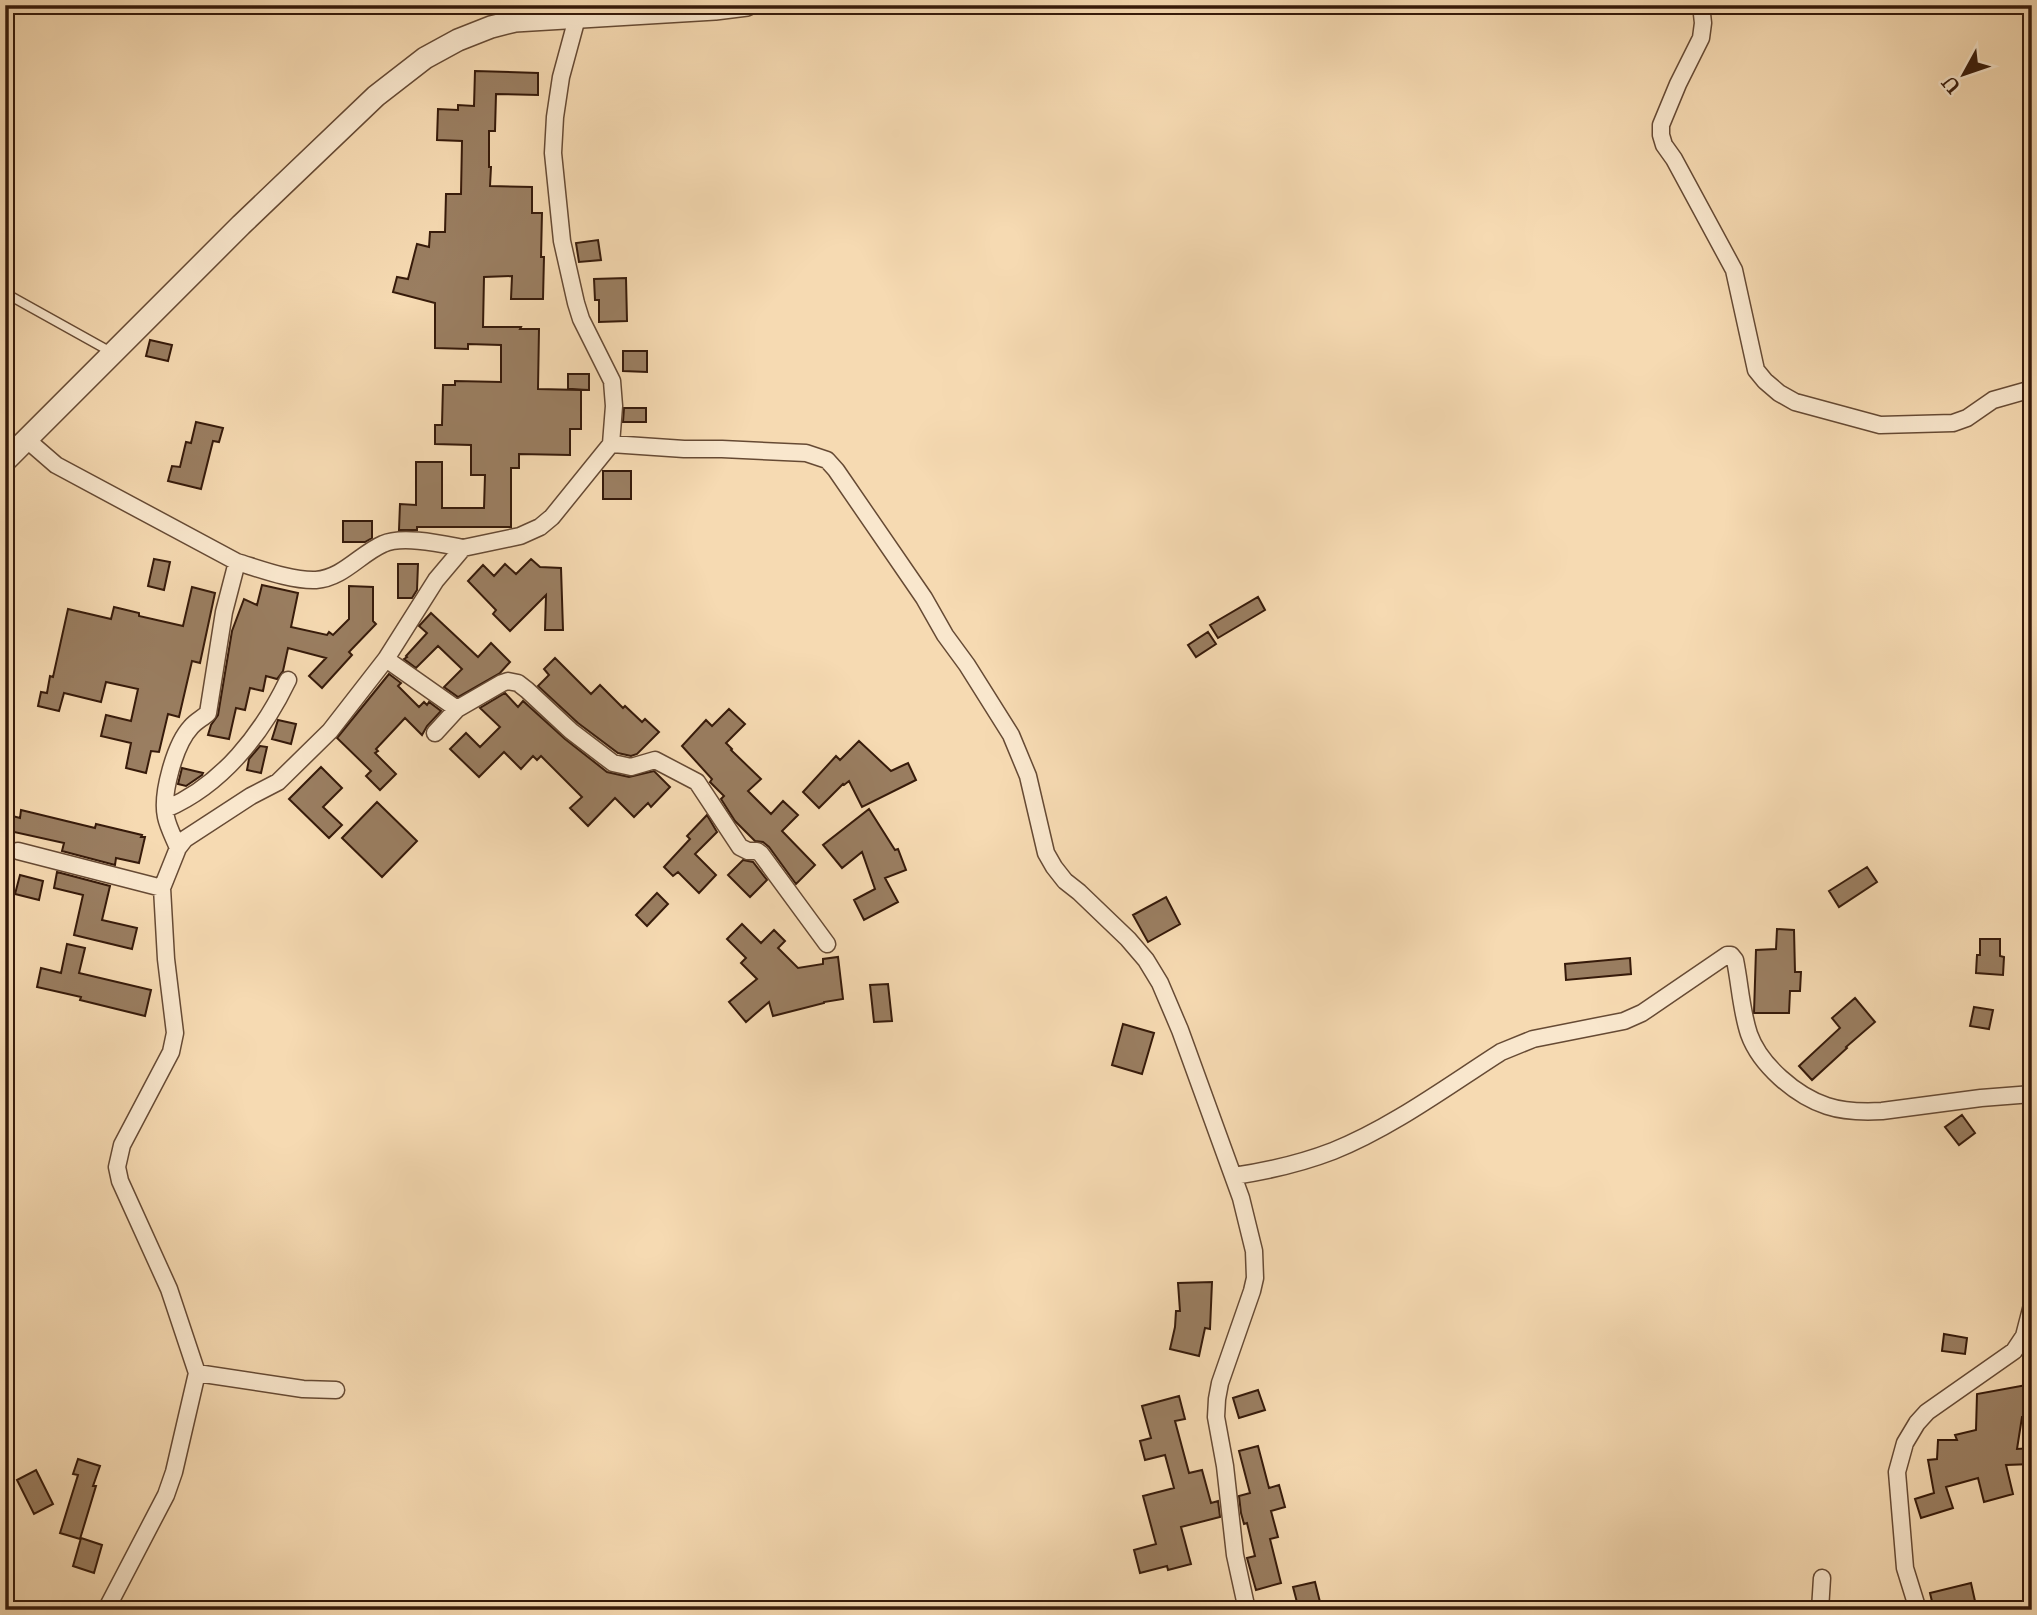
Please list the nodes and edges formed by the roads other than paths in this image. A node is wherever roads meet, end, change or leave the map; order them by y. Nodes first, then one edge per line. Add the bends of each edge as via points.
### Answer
1 (747, 5) edge
2 (1701, 5) edge
3 (580, 12) edge
4 (5, 293) edge
5 (114, 354) junction
6 (2032, 390) edge
7 (26, 439) junction
8 (611, 444) junction
9 (5, 461) edge
10 (463, 548) junction
11 (237, 562) junction
12 (386, 659) junction
13 (288, 680) dead end
14 (457, 709) junction
15 (435, 733) dead end
16 (166, 809) junction
17 (178, 848) junction
18 (18, 851) dead end
19 (162, 888) junction
20 (827, 944) dead end
21 (2032, 1094) edge
22 (1234, 1176) junction
23 (2032, 1305) edge
24 (197, 1373) junction
25 (336, 1390) dead end
26 (1822, 1578) dead end
27 (106, 1610) edge
28 (1247, 1610) edge
29 (1820, 1610) edge
30 (1918, 1610) edge

1 - 3 street
2 - 6 street via 1700,38 1661,125 1661,135 1734,271 1756,370 1765,381 1795,402 1880,425 1953,423 1993,400
3 - 5 street via 503,24 425,58 366,105
3 - 8 street via 561,76 555,117 555,191 576,303 612,381
4 - 5 lane
5 - 7 street
7 - 9 street
7 - 11 street via 50,460
8 - 10 street via 540,527
8 - 22 street via 806,453 827,460 836,470 1011,735 1054,867 1128,939 1160,984
10 - 11 street via 393,541 317,580
10 - 12 street via 436,580
11 - 16 street via 208,713 189,729 183,741 171,770
12 - 14 street
12 - 17 street via 330,731 285,776 190,834
13 - 16 street via 266,720 234,760 206,786
14 - 15 street
14 - 20 street via 502,683 513,682 613,763 631,766 655,760 692,778 740,847 761,854
16 - 17 street
17 - 19 street
18 - 19 street
19 - 24 street via 174,1032 171,1052 122,1145 117,1167 169,1289
21 - 22 street via 1866,1112 1827,1106 1781,1078 1765,1062 1749,1035 1735,960 1727,955 1642,1013 1517,1045 1333,1151
22 - 28 street via 1254,1251 1255,1278 1220,1382 1216,1417
23 - 30 street via 2024,1336 2014,1351 1927,1412 1905,1443 1896,1480 1905,1568
24 - 25 street
24 - 27 street via 166,1495
26 - 29 street

